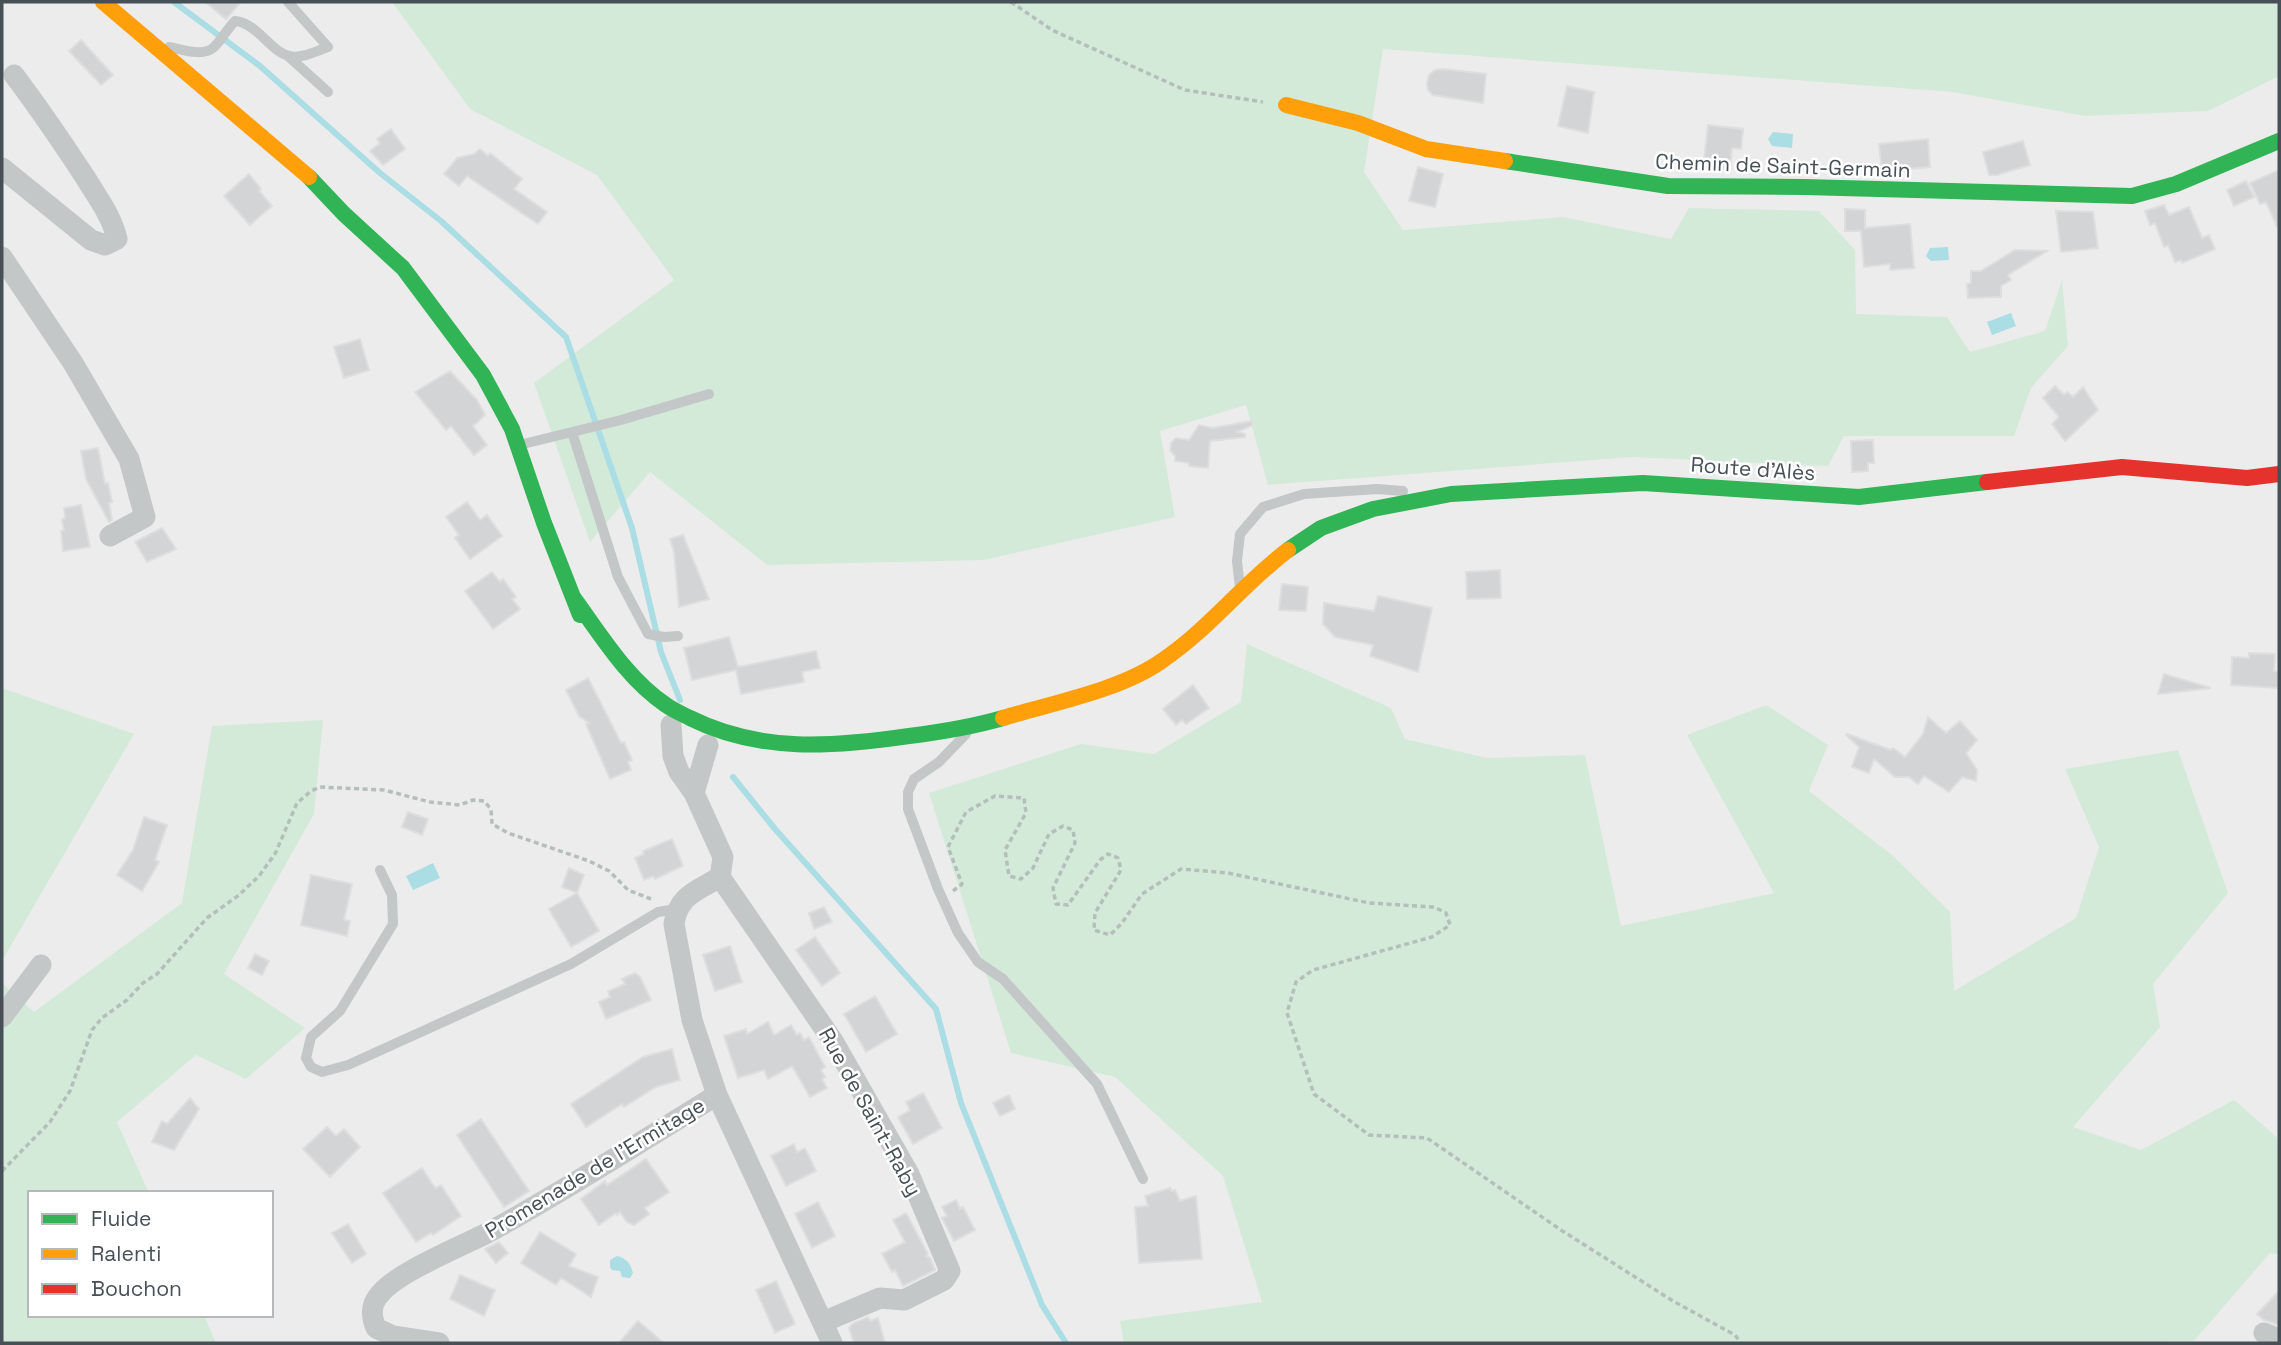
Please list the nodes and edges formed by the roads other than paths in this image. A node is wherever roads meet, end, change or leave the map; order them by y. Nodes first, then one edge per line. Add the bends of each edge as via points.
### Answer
1 (103, 2) edge
2 (288, 2) edge
3 (149, 43) junction
4 (288, 56) junction
5 (14, 75) dead end
6 (328, 92) dead end
7 (1286, 105) road end
8 (2279, 141) edge
9 (2, 168) edge
10 (344, 214) junction
11 (2, 257) edge
12 (378, 266) dead end
13 (431, 333) dead end
14 (492, 394) junction
15 (709, 394) dead end
16 (575, 431) junction
17 (517, 446) junction
18 (2279, 474) edge
19 (1451, 494) junction
20 (110, 536) dead end
21 (1244, 590) junction
22 (573, 597) junction
23 (678, 636) dead end
24 (973, 727) junction
25 (696, 739) junction
26 (867, 742) junction
27 (770, 757) dead end
28 (694, 793) junction
29 (380, 870) dead end
30 (720, 877) junction
31 (676, 909) junction
32 (41, 965) dead end
33 (2, 1017) edge
34 (717, 1095) junction
35 (1143, 1179) dead end
36 (823, 1322) junction
37 (439, 1343) edge
38 (832, 1343) edge

1 - 3 main road
2 - 4 lane via 328,47
3 - 4 lane via 206,52 234,21 244,22
3 - 10 main road via 306,174
4 - 6 lane
5 - 9 street via 90,185 114,224 117,239 105,244 91,240
7 - 8 main road, Chemin de Saint-Germain via 1358,123 1426,149 1668,186 2132,195 2176,184
10 - 12 main road
10 - 14 main road via 403,268 483,375
11 - 20 street via 73,363 129,459 145,517
13 - 14 main road
14 - 17 main road
15 - 16 lane
16 - 17 lane
16 - 23 lane via 618,577 648,634
17 - 22 main road
18 - 19 main road, Route d'Alès via 2247,478 2122,467 1859,497 1643,482
19 - 21 main road, Route d'Alès via 1373,509 1321,528 1285,552
19 - 21 lane via 1377,489 1304,494 1263,507 1240,534 1237,561
21 - 24 main road, Route d'Alès via 1161,662 1119,683
22 - 25 main road via 595,643 632,695
22 - 26 main road via 641,684 667,706 697,721 730,735 772,743
24 - 26 main road, Route d'Alès
24 - 35 lane via 939,762 914,779 908,809 958,933 978,962 1003,979 1097,1084
25 - 28 street
25 - 28 street via 673,756
26 - 27 main road via 842,752
28 - 30 street via 723,857
29 - 31 lane via 392,895 393,924 340,1011 311,1037 306,1058 321,1072 348,1065 571,964 658,912
30 - 31 street via 684,898
30 - 36 street, Rue de Saint-Raby via 833,1041 909,1174 950,1271 944,1280 904,1300 880,1298
31 - 34 street, Promenade de l'Ermitage via 674,924 692,1020
32 - 33 street
34 - 36 street
34 - 37 street, Promenade de l'Ermitage via 492,1231 397,1279 380,1294 371,1317 376,1328 393,1336
36 - 38 street

